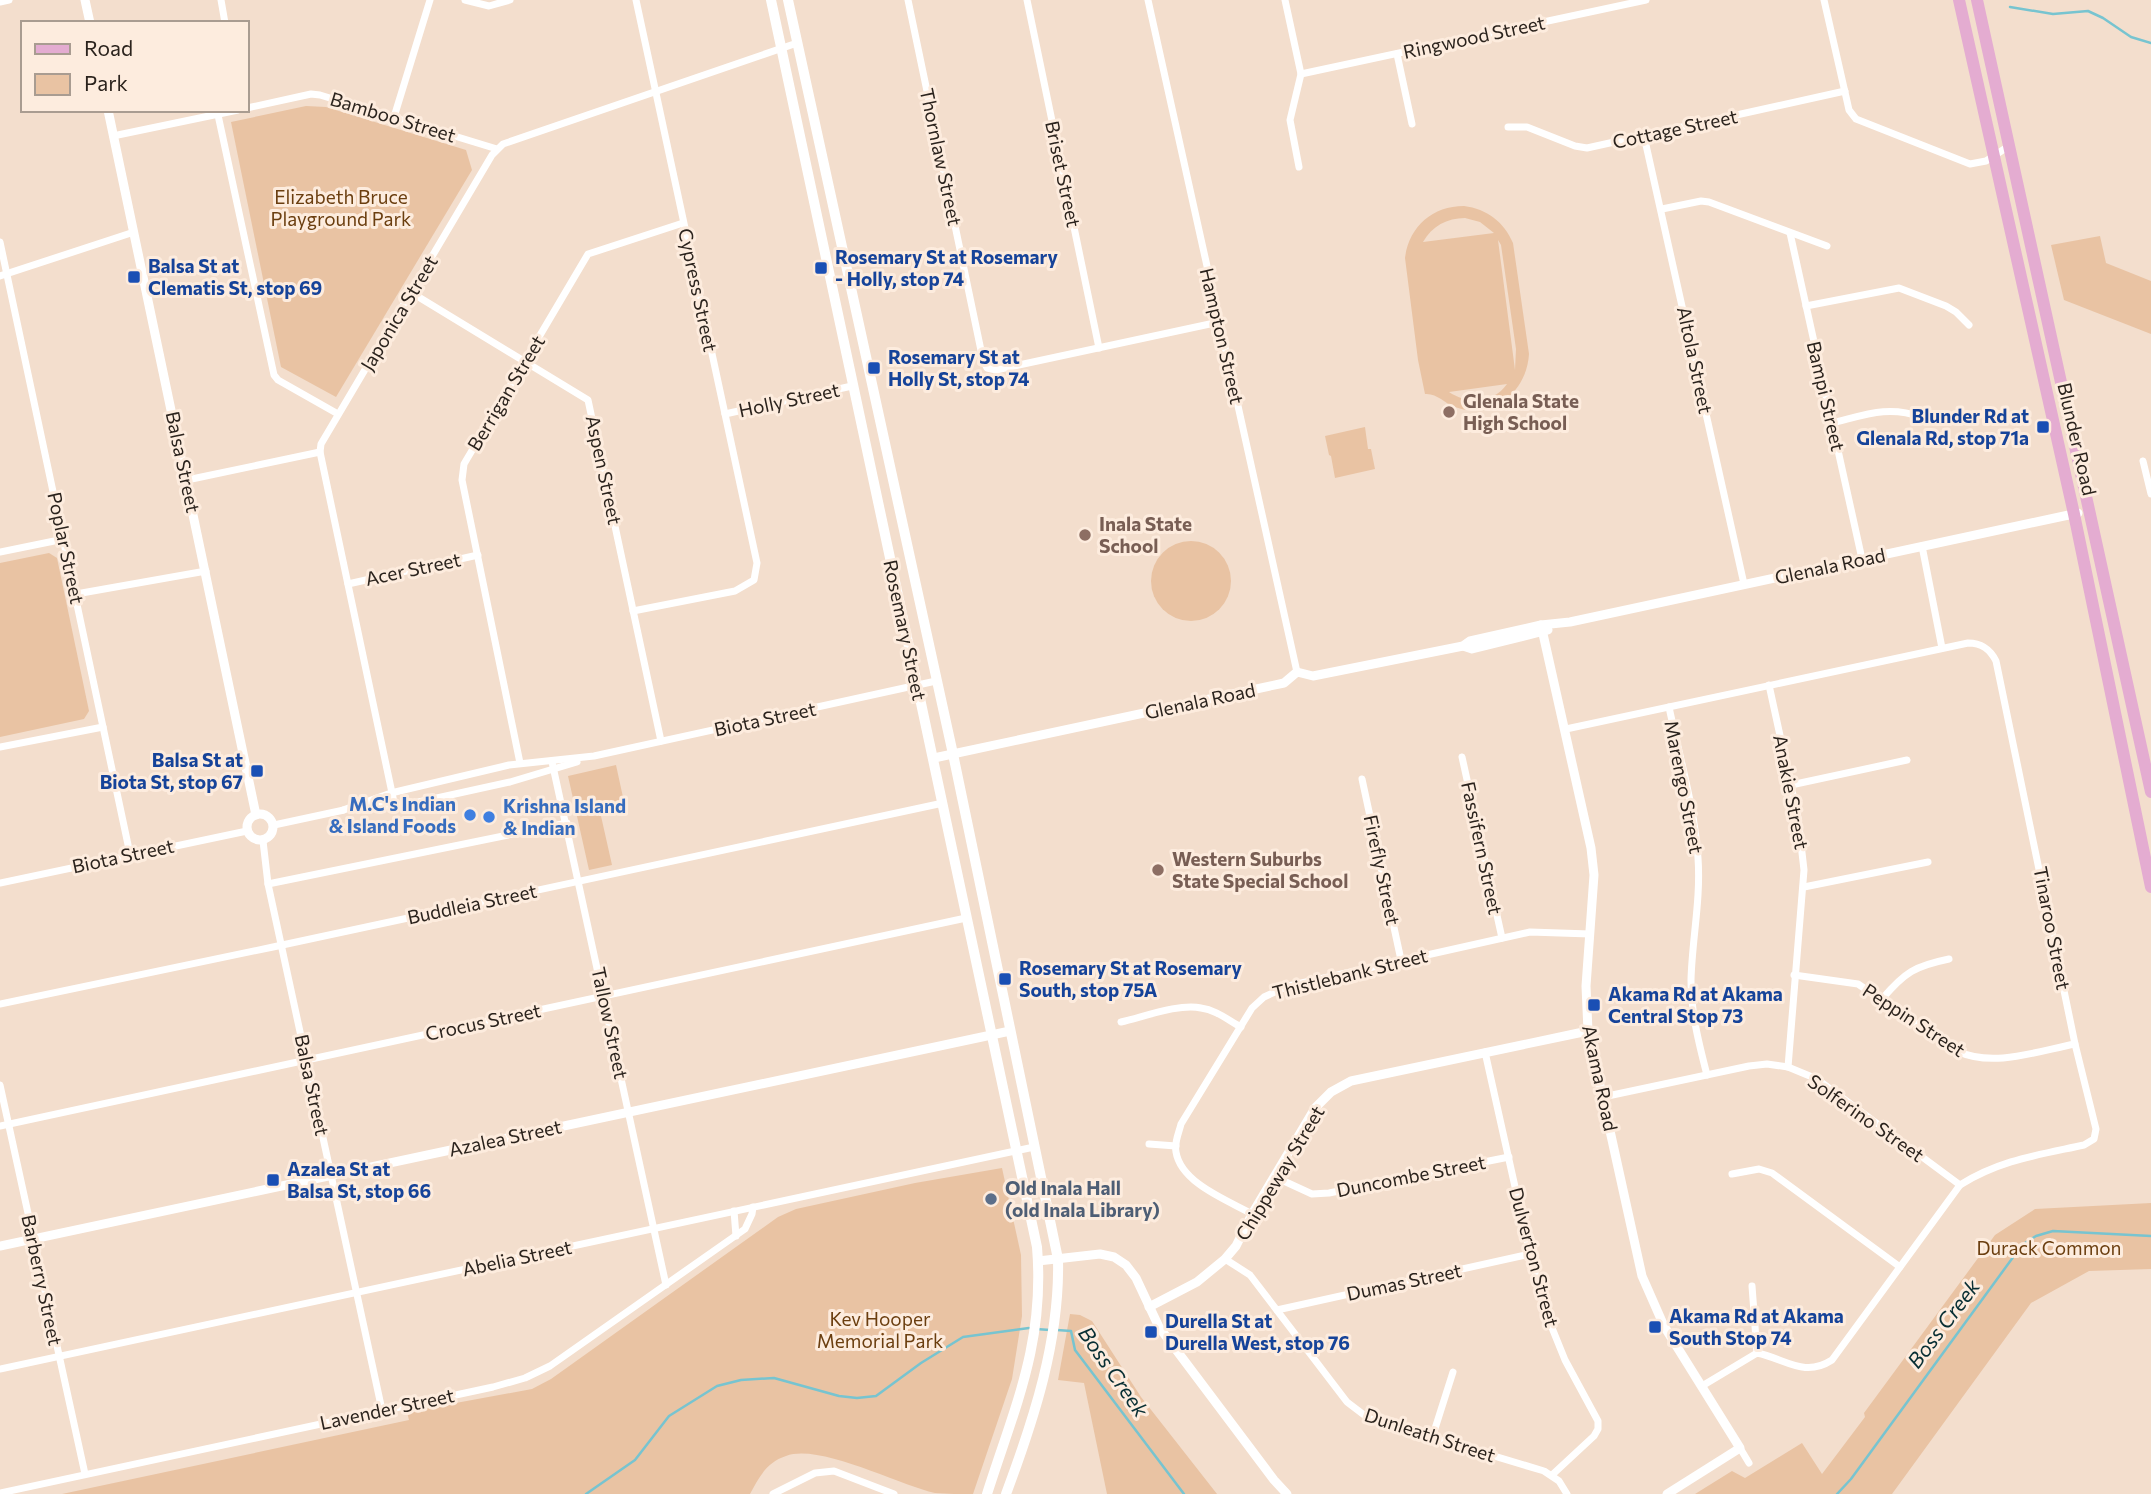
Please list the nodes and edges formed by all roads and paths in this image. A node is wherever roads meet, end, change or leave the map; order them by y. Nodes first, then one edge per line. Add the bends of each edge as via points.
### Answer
1 (9, 0) edge
2 (85, 0) edge
3 (221, 0) edge
4 (430, 0) edge
5 (466, 0) edge
6 (510, 0) edge
7 (636, 0) edge
8 (771, 0) edge
9 (788, 0) edge
10 (908, 0) edge
11 (1027, 0) edge
12 (1148, 0) edge
13 (1285, 0) edge
14 (1646, 0) edge
15 (1824, 0) edge
16 (1959, 0) edge
17 (1977, 0) edge
18 (0, 2) edge
19 (90, 21) edge
20 (225, 21) edge
21 (797, 43) junction
22 (781, 49) junction
23 (1397, 54) junction
24 (1301, 74) junction
25 (656, 91) junction
26 (1844, 91) junction
27 (248, 108) edge
28 (108, 112) edge
29 (230, 112) edge
30 (218, 115) junction
31 (394, 117) junction
32 (1412, 124) dead end
33 (1508, 127) dead end
34 (114, 136) junction
35 (1644, 136) junction
36 (2010, 146) junction
37 (497, 149) junction
38 (1995, 157) junction
39 (1299, 167) dead end
40 (1662, 209) junction
41 (683, 223) junction
42 (134, 232) junction
43 (1790, 233) junction
44 (0, 242) edge
45 (1827, 246) dead end
46 (3, 275) edge
47 (412, 293) junction
48 (1806, 306) junction
49 (1219, 322) junction
50 (1969, 325) dead end
51 (1099, 348) junction
52 (525, 363) junction
53 (852, 386) junction
54 (338, 414) junction
55 (725, 414) junction
56 (1921, 417) dead end
57 (1832, 423) junction
58 (320, 452) junction
59 (2143, 461) dead end
60 (187, 480) junction
61 (2151, 494) edge
62 (2090, 509) junction
63 (2074, 514) junction
64 (64, 539) junction
65 (1922, 546) junction
66 (0, 552) edge
67 (478, 555) junction
68 (1862, 559) junction
69 (206, 571) junction
70 (348, 583) junction
71 (1744, 584) junction
72 (76, 594) junction
73 (633, 611) junction
74 (1542, 629) junction
75 (1942, 648) junction
76 (1297, 672) junction
77 (936, 681) junction
78 (1769, 685) junction
79 (917, 686) junction
80 (1669, 707) junction
81 (103, 727) junction
82 (1566, 729) junction
83 (661, 741) junction
84 (0, 747) edge
85 (953, 754) junction
86 (1462, 757) dead end
87 (934, 758) junction
88 (1907, 760) dead end
89 (520, 763) junction
90 (554, 765) junction
91 (1362, 779) dead end
92 (1791, 785) junction
93 (2151, 792) edge
94 (391, 793) junction
95 (943, 803) junction
96 (395, 807) junction
97 (343, 810) junction
98 (256, 815) junction
99 (567, 823) junction
100 (274, 825) junction
101 (247, 831) junction
102 (263, 841) junction
103 (130, 854) junction
104 (1928, 862) dead end
105 (579, 881) junction
106 (0, 883) edge
107 (268, 884) junction
108 (1804, 887) junction
109 (2151, 887) edge
110 (966, 918) junction
111 (1590, 934) junction
112 (1502, 938) junction
113 (282, 946) junction
114 (1949, 959) dead end
115 (1402, 960) junction
116 (1794, 975) junction
117 (604, 996) junction
118 (1882, 999) junction
119 (0, 1004) edge
120 (1121, 1022) dead end
121 (1241, 1027) junction
122 (1010, 1031) junction
123 (1588, 1031) junction
124 (990, 1035) junction
125 (2075, 1044) junction
126 (1485, 1052) junction
127 (306, 1059) junction
128 (1788, 1067) junction
129 (1707, 1075) junction
130 (0, 1085) edge
131 (1603, 1097) junction
132 (629, 1111) junction
133 (4, 1125) edge
134 (1149, 1144) dead end
135 (1176, 1146) junction
136 (1034, 1147) junction
137 (1015, 1151) junction
138 (1508, 1157) junction
139 (1732, 1174) dead end
140 (331, 1176) junction
141 (1275, 1177) junction
142 (1960, 1185) junction
143 (753, 1207) junction
144 (734, 1211) junction
145 (1252, 1213) junction
146 (654, 1228) junction
147 (736, 1236) junction
148 (33, 1239) junction
149 (0, 1247) edge
150 (1530, 1254) junction
151 (1058, 1259) junction
152 (1225, 1259) junction
153 (1038, 1261) junction
154 (1900, 1267) junction
155 (666, 1285) junction
156 (1752, 1286) dead end
157 (356, 1292) junction
158 (1149, 1307) junction
159 (1277, 1310) junction
160 (1757, 1353) junction
161 (58, 1357) junction
162 (0, 1370) edge
163 (1453, 1372) dead end
164 (1702, 1386) junction
165 (382, 1410) junction
166 (1433, 1438) junction
167 (1740, 1448) junction
168 (1749, 1463) dead end
169 (85, 1474) junction
170 (1552, 1475) junction
171 (877, 1491) edge
172 (0, 1493) edge
173 (773, 1494) edge
174 (894, 1494) edge
175 (987, 1494) edge
176 (1006, 1494) edge
177 (1287, 1494) edge
178 (1567, 1494) edge
179 (1667, 1494) edge

1 - 18 street
2 - 19 street
3 - 20 street
4 - 31 street
5 - 6 street via 489,6
7 - 25 street, Cypress Street
8 - 22 main road, Rosemary Street
9 - 21 main road, Rosemary Street
10 - 51 street, Thornlaw Street via 987,368 996,370
11 - 51 street, Briset Street
12 - 49 street, Hampton Street
13 - 24 street
14 - 23 street, Ringwood Street
15 - 26 street
16 - 38 main road, Blunder Road
17 - 36 main road, Blunder Road
21 - 22 street
21 - 77 main road, Rosemary Street
22 - 25 street
22 - 53 main road, Rosemary Street
23 - 24 street, Ringwood Street
23 - 32 street
24 - 39 street via 1290,120
25 - 37 street
25 - 41 street, Cypress Street
26 - 35 street, Cottage Street
26 - 38 street via 1856,119 1970,164
27 - 31 street, Bamboo Street via 320,94
28 - 34 street, Balsa Street
29 - 30 street
30 - 34 street
30 - 54 street via 274,375
31 - 37 street, Bamboo Street
33 - 35 street, Cottage Street via 1527,127 1587,148
34 - 42 street, Balsa Street
35 - 40 street, Altola Street
36 - 38 street
36 - 62 main road, Blunder Road
37 - 47 street, Japonica Street
38 - 63 main road, Blunder Road
40 - 43 street via 1709,202
40 - 71 street, Altola Street
41 - 52 street, Berrigan Street via 588,254
41 - 55 street, Cypress Street
42 - 46 street
42 - 60 street, Balsa Street
43 - 45 street
43 - 48 street, Bampi Street
44 - 46 street, Poplar Street
46 - 64 street, Poplar Street
47 - 52 street, Aspen Street
47 - 54 street, Japonica Street
48 - 50 street via 1899,288 1946,306
48 - 57 street, Bampi Street
49 - 51 street, Thornlaw Street
49 - 76 street, Hampton Street
52 - 67 street, Berrigan Street via 464,464 462,480
52 - 73 street, Aspen Street via 588,400
53 - 55 street, Holly Street
53 - 79 main road, Rosemary Street
54 - 58 street, Japonica Street
55 - 73 street, Cypress Street via 757,563 754,580 735,592
56 - 57 street via 1890,410
57 - 68 street, Bampi Street
58 - 60 street
58 - 70 street
59 - 61 street
60 - 69 street, Balsa Street
62 - 63 street, Glenala Road
62 - 93 main road, Blunder Road
63 - 65 street, Glenala Road
63 - 109 main road, Blunder Road
64 - 66 street
64 - 72 street, Poplar Street
65 - 68 street, Glenala Road
65 - 75 street
67 - 70 street, Acer Street
67 - 89 street, Berrigan Street
68 - 71 street, Glenala Road
69 - 72 street
69 - 98 street, Balsa Street
70 - 94 street
71 - 74 street, Glenala Road
72 - 81 street, Poplar Street
73 - 83 street, Aspen Street
74 - 76 street, Glenala Road via 1472,649 1463,646 1312,676
74 - 82 street, Akama Road
75 - 78 street, Tinaroo Street
75 - 125 street, Tinaroo Street via 1977,643 1996,661
76 - 85 street, Glenala Road via 1284,682
77 - 79 street, Biota Street
77 - 85 main road, Rosemary Street
78 - 80 street, Tinaroo Street
78 - 92 street, Anakie Street
79 - 83 street, Biota Street
79 - 87 main road, Rosemary Street
80 - 82 street, Tinaroo Street
80 - 129 street, Marengo Street via 1698,857 1692,1002
81 - 84 street
81 - 103 street, Poplar Street
82 - 111 street, Akama Road via 1591,848
83 - 90 street, Biota Street
85 - 87 street, Glenala Road
85 - 122 main road, Rosemary Street
86 - 112 street, Fassifern Street
87 - 95 main road, Rosemary Street
88 - 92 street
89 - 90 street, Biota Street
89 - 94 street, Biota Street
90 - 96 street, Biota Street via 510,782
90 - 99 street, Tallow Street
91 - 115 street, Firefly Street
92 - 108 street, Anakie Street via 1801,832
94 - 96 street
94 - 97 street, Biota Street
95 - 105 street, Buddleia Street
95 - 110 main road, Rosemary Street
96 - 97 street, Biota Street
97 - 100 street, Biota Street
98 - 100 street via 269,817
98 - 101 street
99 - 105 street, Tallow Street
99 - 107 street
100 - 102 street
101 - 102 street
101 - 103 street, Biota Street
102 - 107 street, Balsa Street
103 - 106 street, Biota Street
104 - 108 street
105 - 113 street, Buddleia Street
105 - 117 street, Tallow Street
107 - 113 street, Balsa Street
108 - 116 street, Anakie Street
110 - 117 street, Crocus Street
110 - 124 main road, Rosemary Street
111 - 112 street, Thistlebank Street via 1545,931
111 - 123 street, Akama Road
112 - 115 street, Thistlebank Street
113 - 119 street, Buddleia Street
113 - 127 street, Balsa Street
114 - 118 street via 1914,968
115 - 121 street, Thistlebank Street via 1276,990 1252,1008
116 - 118 street, Peppin Street via 1858,984
116 - 128 street, Anakie Street
117 - 127 street, Crocus Street
117 - 132 street, Tallow Street
118 - 125 street, Peppin Street via 1971,1058 1987,1060
120 - 121 street via 1199,1007
121 - 135 street, Thistlebank Street via 1181,1124
122 - 124 street, Azalea Street
122 - 136 main road, Rosemary Street
123 - 126 street, Chippeway Street
123 - 131 street, Akama Road
124 - 132 street, Azalea Street
124 - 137 main road, Rosemary Street
125 - 142 street, Tinaroo Street via 2096,1129 2094,1139 2003,1163
126 - 138 street, Dulverton Street
126 - 141 street, Chippeway Street via 1351,1081 1331,1092 1315,1108
127 - 133 street, Crocus Street
127 - 140 street, Balsa Street
128 - 129 street, Solferino Street via 1767,1064
128 - 142 street, Solferino Street via 1817,1079
129 - 131 street, Solferino Street
130 - 133 street, Barberry Street
131 - 164 street, Akama Road via 1643,1276 1664,1326
132 - 140 street, Azalea Street
132 - 146 street, Tallow Street
133 - 148 street, Barberry Street
134 - 135 street
135 - 145 street via 1181,1166 1190,1177
136 - 137 street, Abelia Street
136 - 151 main road, Rosemary Street
137 - 143 street, Abelia Street
137 - 153 main road, Rosemary Street
138 - 141 street, Duncombe Street via 1329,1193 1312,1194
138 - 150 street, Dulverton Street
139 - 154 street via 1759,1169 1772,1173
140 - 148 street, Azalea Street
140 - 157 street, Balsa Street
141 - 145 street, Chippeway Street
142 - 154 street, Tinaroo Street
143 - 144 street, Abelia Street
143 - 147 street, Lavender Street via 745,1230
144 - 146 street, Abelia Street
144 - 147 street
145 - 152 street, Chippeway Street
146 - 155 street, Tallow Street
146 - 157 street, Abelia Street
147 - 155 street, Lavender Street
148 - 149 street, Azalea Street
148 - 161 street, Barberry Street
150 - 159 street, Dumas Street
150 - 170 street, Dulverton Street via 1565,1360 1598,1421 1594,1436
151 - 153 street
151 - 158 street via 1114,1257 1136,1278
151 - 176 main road, Rosemary Street via 1050,1347 1037,1405
152 - 158 street, Chippeway Street via 1197,1282
152 - 159 street, Dunleath Street via 1251,1275
153 - 175 main road, Rosemary Street via 1033,1345
154 - 160 street, Tinaroo Street via 1823,1366 1801,1368
155 - 165 street, Lavender Street via 550,1366 525,1378
156 - 160 street
157 - 161 street, Abelia Street
157 - 165 street, Balsa Street
158 - 177 street via 1172,1346
159 - 166 street, Dunleath Street via 1357,1411
160 - 164 street
161 - 162 street, Abelia Street
161 - 169 street, Barberry Street
163 - 166 street
164 - 167 street, Akama Road
165 - 169 street, Lavender Street
166 - 170 street, Dunleath Street
167 - 168 street, Akama Road
167 - 179 street
169 - 172 street, Lavender Street
170 - 178 street
171 - 173 street via 834,1471 824,1471
171 - 174 street

